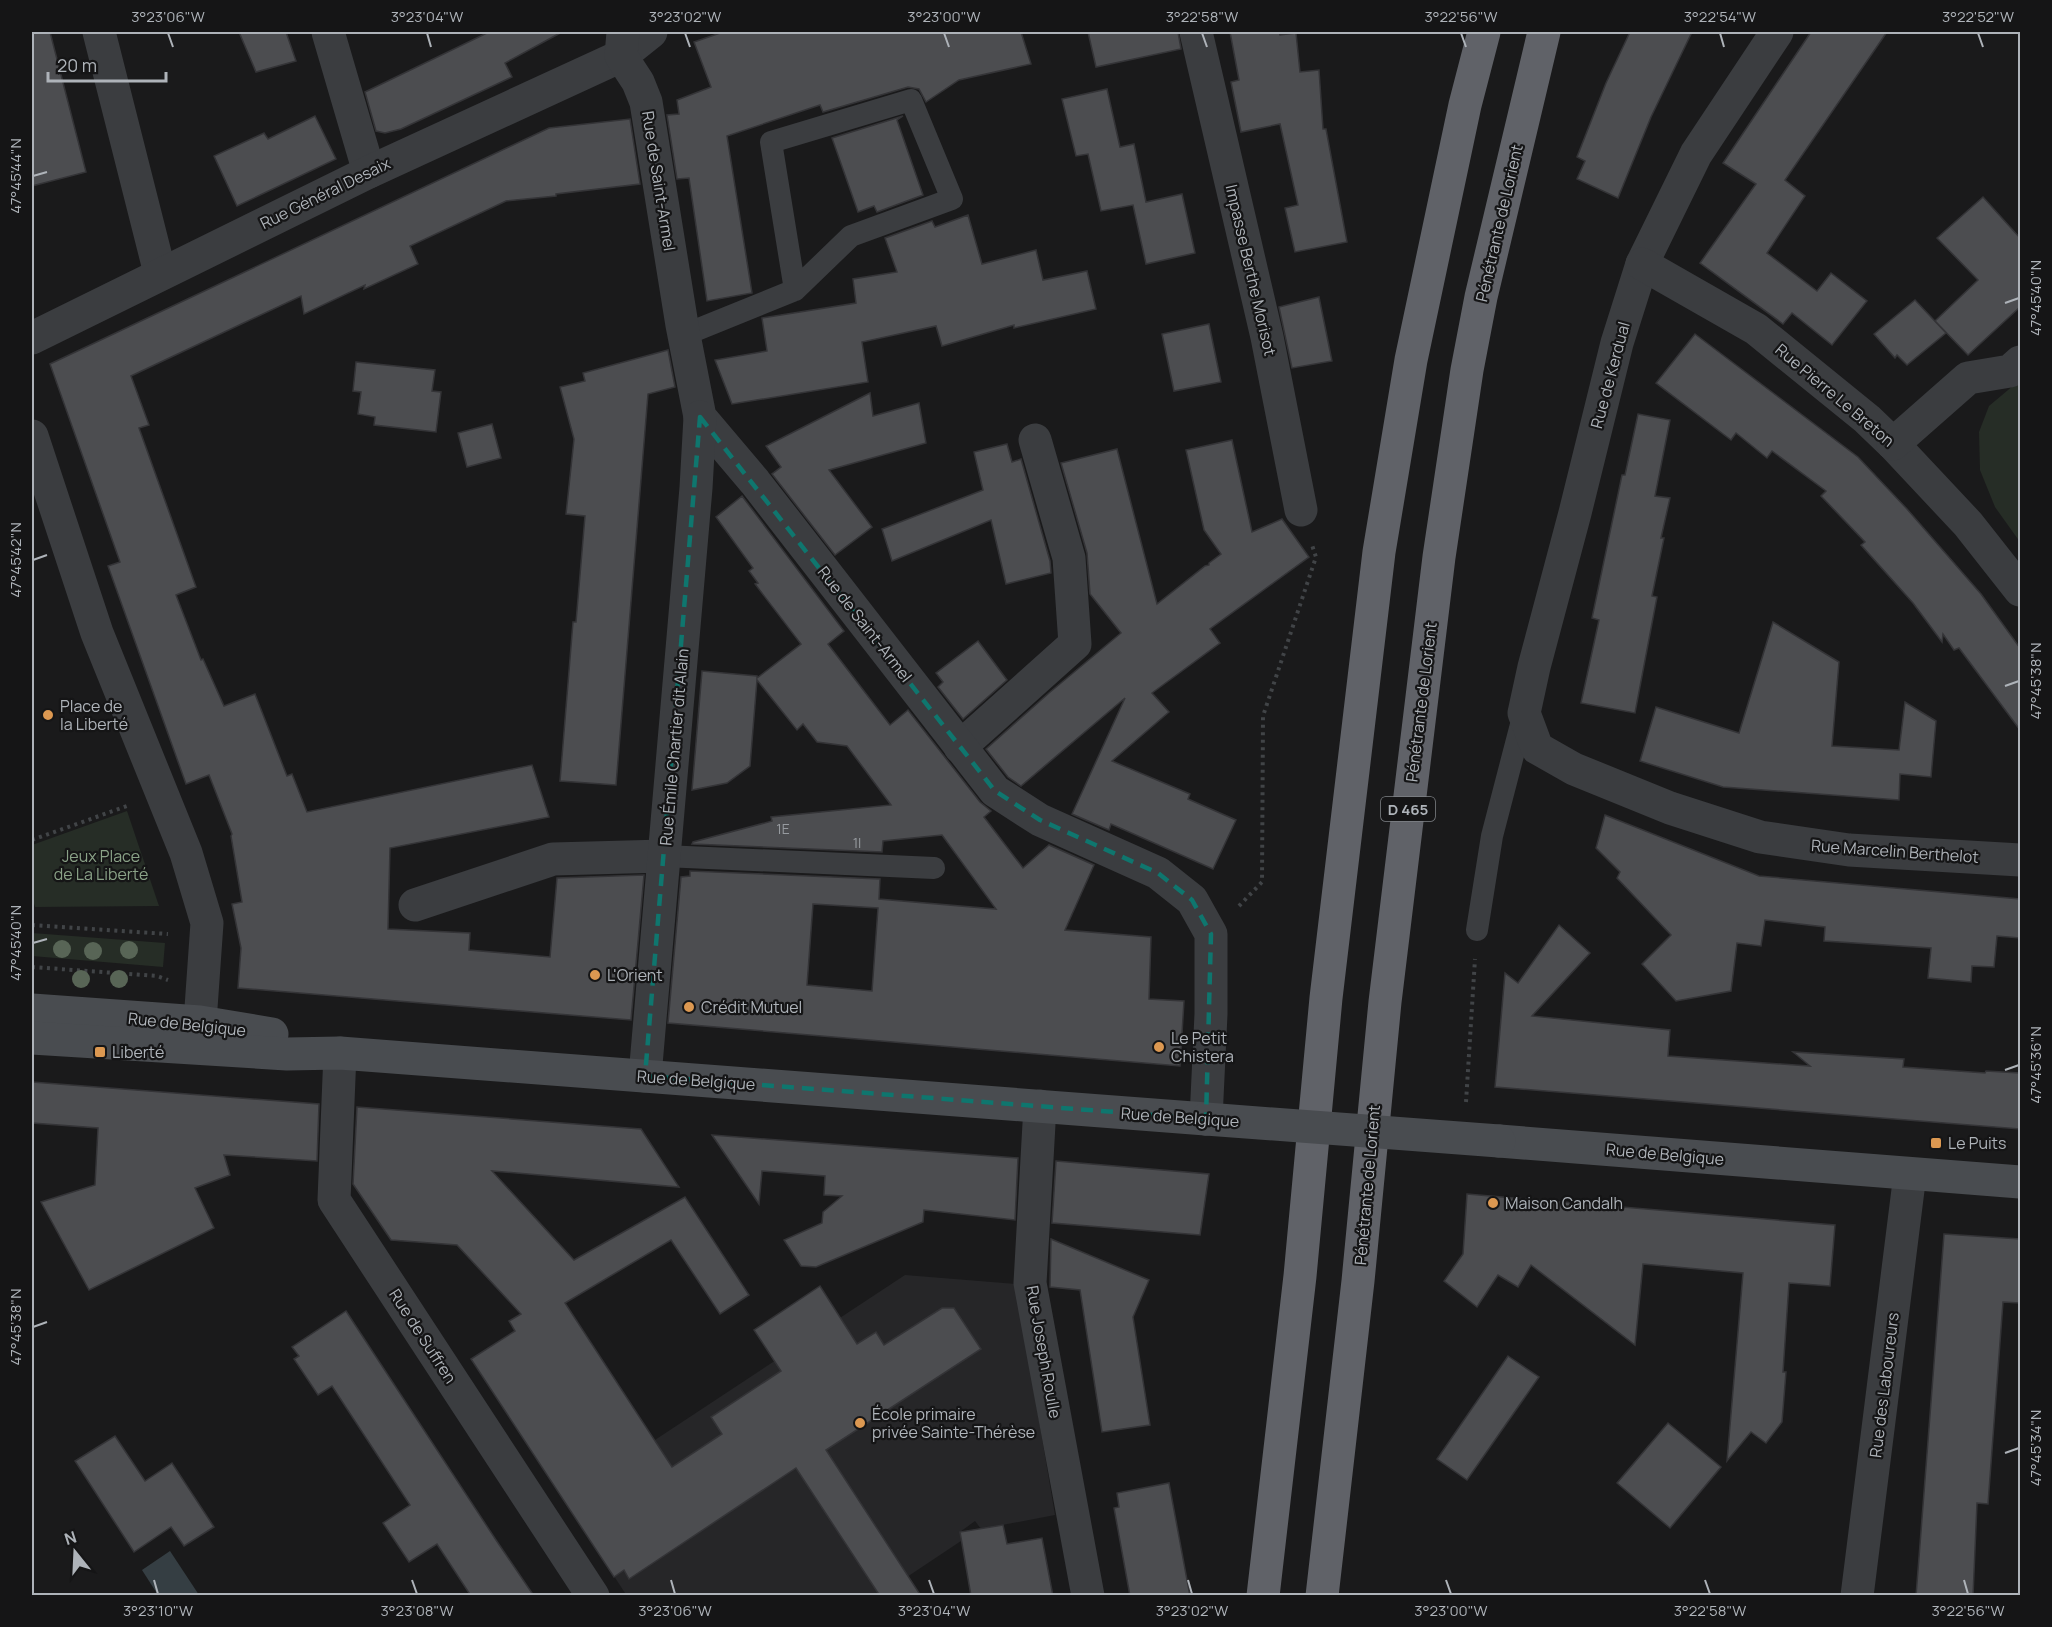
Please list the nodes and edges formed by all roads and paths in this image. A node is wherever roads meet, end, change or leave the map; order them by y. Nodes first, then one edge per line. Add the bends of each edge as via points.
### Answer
1 (99, 32) edge
2 (328, 32) edge
3 (651, 32) edge
4 (1196, 32) edge
5 (1460, 32) edge
6 (1484, 32) edge
7 (1544, 32) edge
8 (1567, 32) edge
9 (1777, 32) edge
10 (622, 44) edge
11 (369, 172) junction
12 (1642, 264) junction
13 (160, 273) junction
14 (795, 290) junction
15 (1481, 297) junction
16 (684, 335) junction
17 (32, 338) edge
18 (1411, 360) junction
19 (2020, 362) edge
20 (700, 417) junction
21 (32, 436) edge
22 (1035, 440) dead end
23 (1893, 444) junction
24 (1301, 510) joint
25 (2020, 590) edge
26 (1524, 713) junction
27 (960, 747) junction
28 (133, 810) dead end
29 (32, 840) edge
30 (664, 856) junction
31 (2020, 860) edge
32 (934, 868) dead end
33 (415, 905) dead end
34 (32, 925) edge
35 (170, 926) dead end
36 (1477, 930) joint
37 (1211, 934) junction
38 (32, 967) edge
39 (169, 969) dead end
40 (168, 980) junction
41 (200, 1007) junction
42 (32, 1010) edge
43 (32, 1038) edge
44 (340, 1053) junction
45 (645, 1076) junction
46 (1040, 1106) junction
47 (1206, 1119) junction
48 (1464, 1138) junction
49 (1910, 1174) junction
50 (2020, 1182) edge
51 (593, 1596) edge
52 (1088, 1596) edge
53 (1263, 1596) edge
54 (1322, 1596) edge
55 (1857, 1596) edge

1 - 13 street
2 - 11 street
3 - 10 street, Rue Général Desaix
4 - 24 street, Impasse Berthe Morisot via 1267,337
5 - 18 highway
6 - 18 highway
7 - 15 highway, Pénétrante de Lorient / D 465
8 - 15 highway
9 - 12 street, Rue de Kerdual via 1696,154
10 - 11 street, Rue Général Desaix
10 - 16 street, Rue de Saint-Armel via 646,102
11 - 13 street, Rue Général Desaix
12 - 23 street, Rue Pierre Le Breton via 1756,329
12 - 26 street, Rue de Kerdual via 1617,343
13 - 17 street, Rue Général Desaix
14 - 14 lane via 851,236 952,199 911,99 771,142
14 - 16 lane
15 - 54 highway, Pénétrante de Lorient / D 465 via 1439,557 1384,1002 1358,1281
16 - 20 street, Rue de Saint-Armel
18 - 53 highway via 1379,552 1326,998 1300,1276
19 - 23 street via 2010,372 1968,378
20 - 27 street, Rue de Saint-Armel
20 - 30 street, Rue Émile Chartier dit Alain
21 - 41 street via 97,633 186,853 207,924
22 - 27 street via 1069,558 1075,644
23 - 25 street, Rue Pierre Le Breton via 1968,524
24 - 37 path via 1316,557 1263,716 1262,882
26 - 31 street, Rue Marcelin Berthelot via 1537,748 1574,769 1670,808 1760,837 1849,850
26 - 36 lane via 1492,836
27 - 37 street, Rue de Saint-Armel via 995,791 1031,814 1158,873 1192,900
28 - 29 path via 129,805
30 - 32 lane
30 - 33 street via 553,859
30 - 45 street, Rue Émile Chartier dit Alain
34 - 35 path via 171,934
36 - 48 path
37 - 47 street, Rue de Saint-Armel
38 - 40 path
39 - 40 path
40 - 41 path
41 - 42 main road, Rue de Belgique
41 - 44 main road, Rue de Belgique
43 - 44 main road, Rue de Belgique
44 - 45 main road, Rue de Belgique
44 - 51 street, Rue de Suffren via 334,1200
45 - 46 main road, Rue de Belgique
46 - 47 main road, Rue de Belgique
46 - 52 street, Rue Joseph Roulle via 1030,1283
47 - 48 main road, Rue de Belgique, bridge
48 - 49 main road, Rue de Belgique, bridge
49 - 50 main road, Rue de Belgique
49 - 55 street, Rue des Laboureurs

